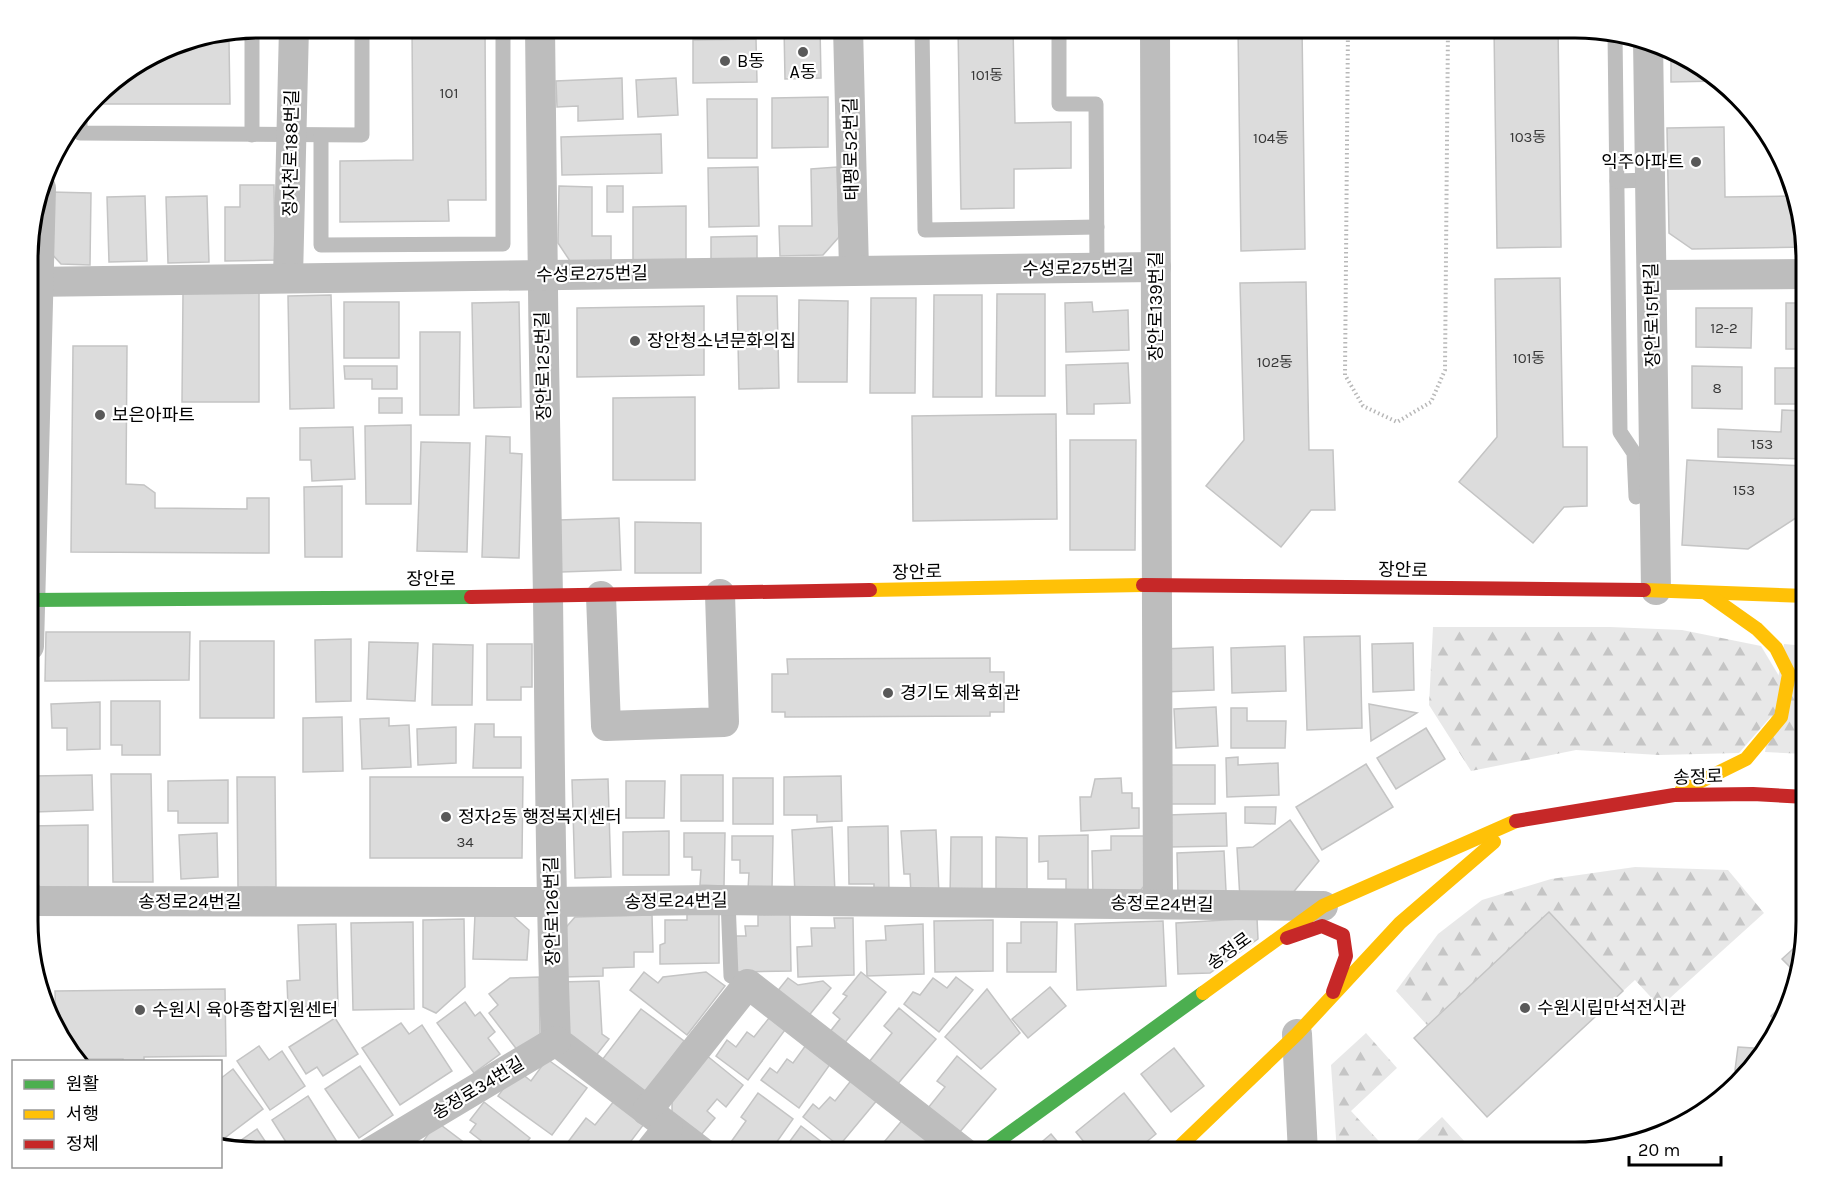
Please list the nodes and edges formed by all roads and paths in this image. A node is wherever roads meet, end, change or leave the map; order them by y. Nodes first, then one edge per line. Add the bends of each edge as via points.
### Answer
1 (252, 38) edge
2 (294, 38) edge
3 (362, 38) edge
4 (503, 38) edge
5 (540, 38) edge
6 (848, 38) edge
7 (922, 38) edge
8 (1059, 38) edge
9 (1155, 38) edge
10 (1348, 38) edge
11 (1448, 38) edge
12 (1614, 41) edge
13 (1648, 50) edge
14 (80, 128) edge
15 (252, 135) junction
16 (291, 136) junction
17 (321, 136) junction
18 (1650, 180) junction
19 (1617, 181) junction
20 (1097, 227) junction
21 (1097, 267) junction
22 (1156, 267) junction
23 (854, 270) junction
24 (1796, 274) edge
25 (541, 275) junction
26 (1652, 275) junction
27 (288, 278) junction
28 (38, 282) edge
29 (1636, 497) dead end
30 (1156, 585) junction
31 (1656, 590) junction
32 (1796, 590) edge
33 (1706, 593) junction
34 (720, 594) junction
35 (548, 596) junction
36 (601, 596) junction
37 (38, 600) edge
38 (1674, 795) junction
39 (1796, 796) edge
40 (1520, 819) junction
41 (728, 900) junction
42 (38, 902) edge
43 (551, 902) junction
44 (1158, 904) junction
45 (1323, 906) junction
46 (1271, 944) junction
47 (748, 984) junction
48 (1331, 997) junction
49 (1297, 1034) junction
50 (556, 1041) junction
51 (657, 1119) junction
52 (387, 1142) edge
53 (651, 1142) edge
54 (688, 1142) edge
55 (951, 1142) edge
56 (997, 1142) edge
57 (1184, 1142) edge
58 (1302, 1142) edge

1 - 15 lane
2 - 16 street, 정자천로188번길
3 - 17 lane via 363,135
4 - 17 lane via 503,244 321,245
5 - 25 street, 장안로125번길
6 - 23 street, 태평로52번길
7 - 20 lane via 926,230
8 - 20 lane via 1059,104 1096,104
9 - 22 street, 장안로139번길
10 - 11 path via 1346,375 1363,406 1397,422 1431,402 1445,370
12 - 19 lane
13 - 18 street, 장안로151번길
14 - 15 lane via 80,133
15 - 16 lane
16 - 17 lane
16 - 27 street, 정자천로188번길
18 - 19 lane
18 - 26 street, 장안로151번길
19 - 29 lane via 1620,432 1634,453
20 - 21 lane
21 - 22 street, 수성로275번길
21 - 23 street, 수성로275번길
22 - 30 street, 장안로139번길
23 - 25 street, 수성로275번길
24 - 26 street
25 - 27 street, 수성로275번길
25 - 35 street, 장안로125번길
26 - 31 street, 장안로151번길
27 - 28 street, 수성로275번길
30 - 31 main road, 장안로
30 - 34 main road, 장안로
30 - 44 street, 장안로139번길
31 - 33 main road, 장안로
32 - 33 main road, 장안로
33 - 38 main road via 1757,629 1776,648 1789,674 1781,717 1746,759
34 - 36 main road, 장안로
34 - 36 street via 724,722 606,726
35 - 36 main road, 장안로
35 - 37 main road, 장안로
35 - 43 street, 장안로126번길
38 - 39 main road, 송정로
38 - 40 main road, 송정로
40 - 45 main road, 송정로
40 - 48 main road via 1400,923
41 - 43 street, 송정로24번길
41 - 44 street, 송정로24번길
41 - 47 lane via 731,976
42 - 43 street, 송정로24번길
43 - 50 street, 장안로126번길
44 - 45 street, 송정로24번길
45 - 46 main road, 송정로
46 - 48 main road via 1322,926 1343,935 1346,956
46 - 56 main road, 송정로
47 - 51 street
47 - 55 street
48 - 49 main road
49 - 57 main road
49 - 58 street
50 - 51 street
50 - 52 street, 송정로34번길
51 - 53 street
51 - 54 street

